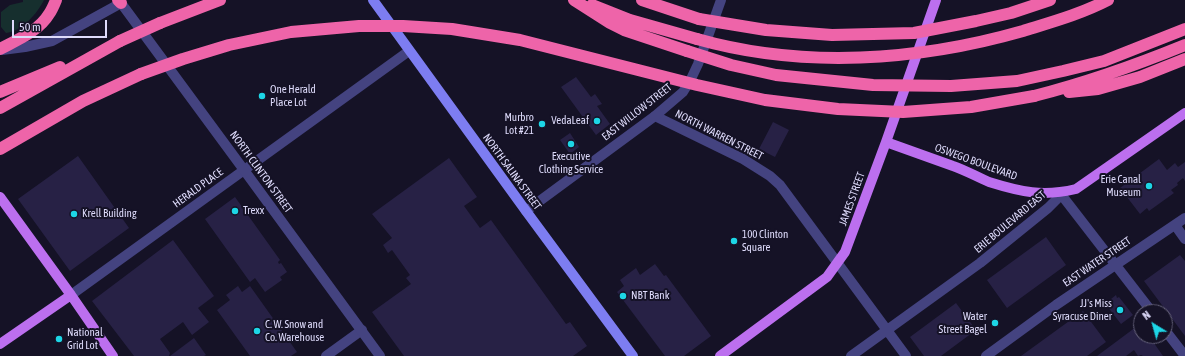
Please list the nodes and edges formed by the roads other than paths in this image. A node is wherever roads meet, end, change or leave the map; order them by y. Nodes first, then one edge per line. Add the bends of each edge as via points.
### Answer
1 (56, 0) edge
2 (220, 0) edge
3 (373, 0) edge
4 (574, 0) edge
5 (579, 0) edge
6 (642, 0) edge
7 (721, 0) edge
8 (936, 0) edge
9 (1050, 0) edge
10 (1108, 0) edge
11 (122, 1) edge
12 (1185, 29) edge
13 (120, 41) junction
14 (1185, 44) edge
15 (0, 50) edge
16 (409, 51) junction
17 (1185, 60) edge
18 (0, 92) edge
19 (1034, 96) junction
20 (0, 108) edge
21 (1185, 113) edge
22 (655, 116) junction
23 (886, 142) junction
24 (0, 149) edge
25 (244, 170) junction
26 (1060, 193) junction
27 (0, 197) edge
28 (526, 211) junction
29 (1185, 218) edge
30 (1175, 225) junction
31 (1185, 239) edge
32 (838, 264) junction
33 (1115, 264) junction
34 (71, 295) junction
35 (1146, 304) edge
36 (362, 330) junction
37 (887, 330) junction
38 (1173, 340) edge
39 (0, 344) edge
40 (113, 356) edge
41 (326, 356) edge
42 (380, 356) edge
43 (633, 356) edge
44 (720, 356) edge
45 (852, 356) edge
46 (906, 356) edge
47 (986, 356) edge
48 (1185, 356) edge

1 - 15 highway via 42,24
2 - 13 highway, bridge
3 - 16 main road, NORTH SALINA STREET
4 - 12 highway, bridge via 624,30 730,65 776,76 873,85 951,86 1017,81 1104,61
5 - 10 highway, bridge via 630,20 725,47 816,57 904,55 952,48 1003,37 1065,19
6 - 9 highway, bridge via 699,19 766,30 832,35 914,33 1011,13
7 - 22 street, EAST WILLOW STREET via 691,79 683,92
8 - 23 main road, JAMES STREET
11 - 15 street via 52,41
11 - 25 street, NORTH CLINTON STREET
13 - 18 highway
13 - 20 highway
14 - 19 highway via 1152,59
16 - 25 street, HERALD PLACE
16 - 28 main road, NORTH SALINA STREET
17 - 19 highway via 1098,89
19 - 24 highway, bridge via 971,107 903,112 838,109 765,100 520,40 452,29 358,26 291,32 228,45 183,59 141,74 83,101
21 - 26 main road, ERIE BOULEVARD EAST via 1076,189
22 - 28 street, EAST WILLOW STREET
22 - 32 street, NORTH WARREN STREET via 743,159 770,176 780,185
23 - 26 main road, OSWEGO BOULEVARD via 988,181 1042,194
23 - 32 main road, JAMES STREET via 845,252
25 - 34 street, HERALD PLACE
25 - 36 street, NORTH CLINTON STREET
26 - 33 street
26 - 37 street, ERIE BOULEVARD EAST via 1048,208 980,263
27 - 34 main road
28 - 43 main road, NORTH SALINA STREET
29 - 30 street, EAST WATER STREET
30 - 31 street
30 - 33 street, EAST WATER STREET
32 - 37 street, NORTH WARREN STREET
32 - 44 main road, JAMES STREET via 827,277
33 - 35 street
33 - 47 street, EAST WATER STREET
34 - 39 main road, HERALD PLACE
34 - 40 main road
36 - 41 street
36 - 42 street, NORTH CLINTON STREET
37 - 45 street, ERIE BOULEVARD EAST
37 - 46 street, NORTH WARREN STREET
38 - 48 street

